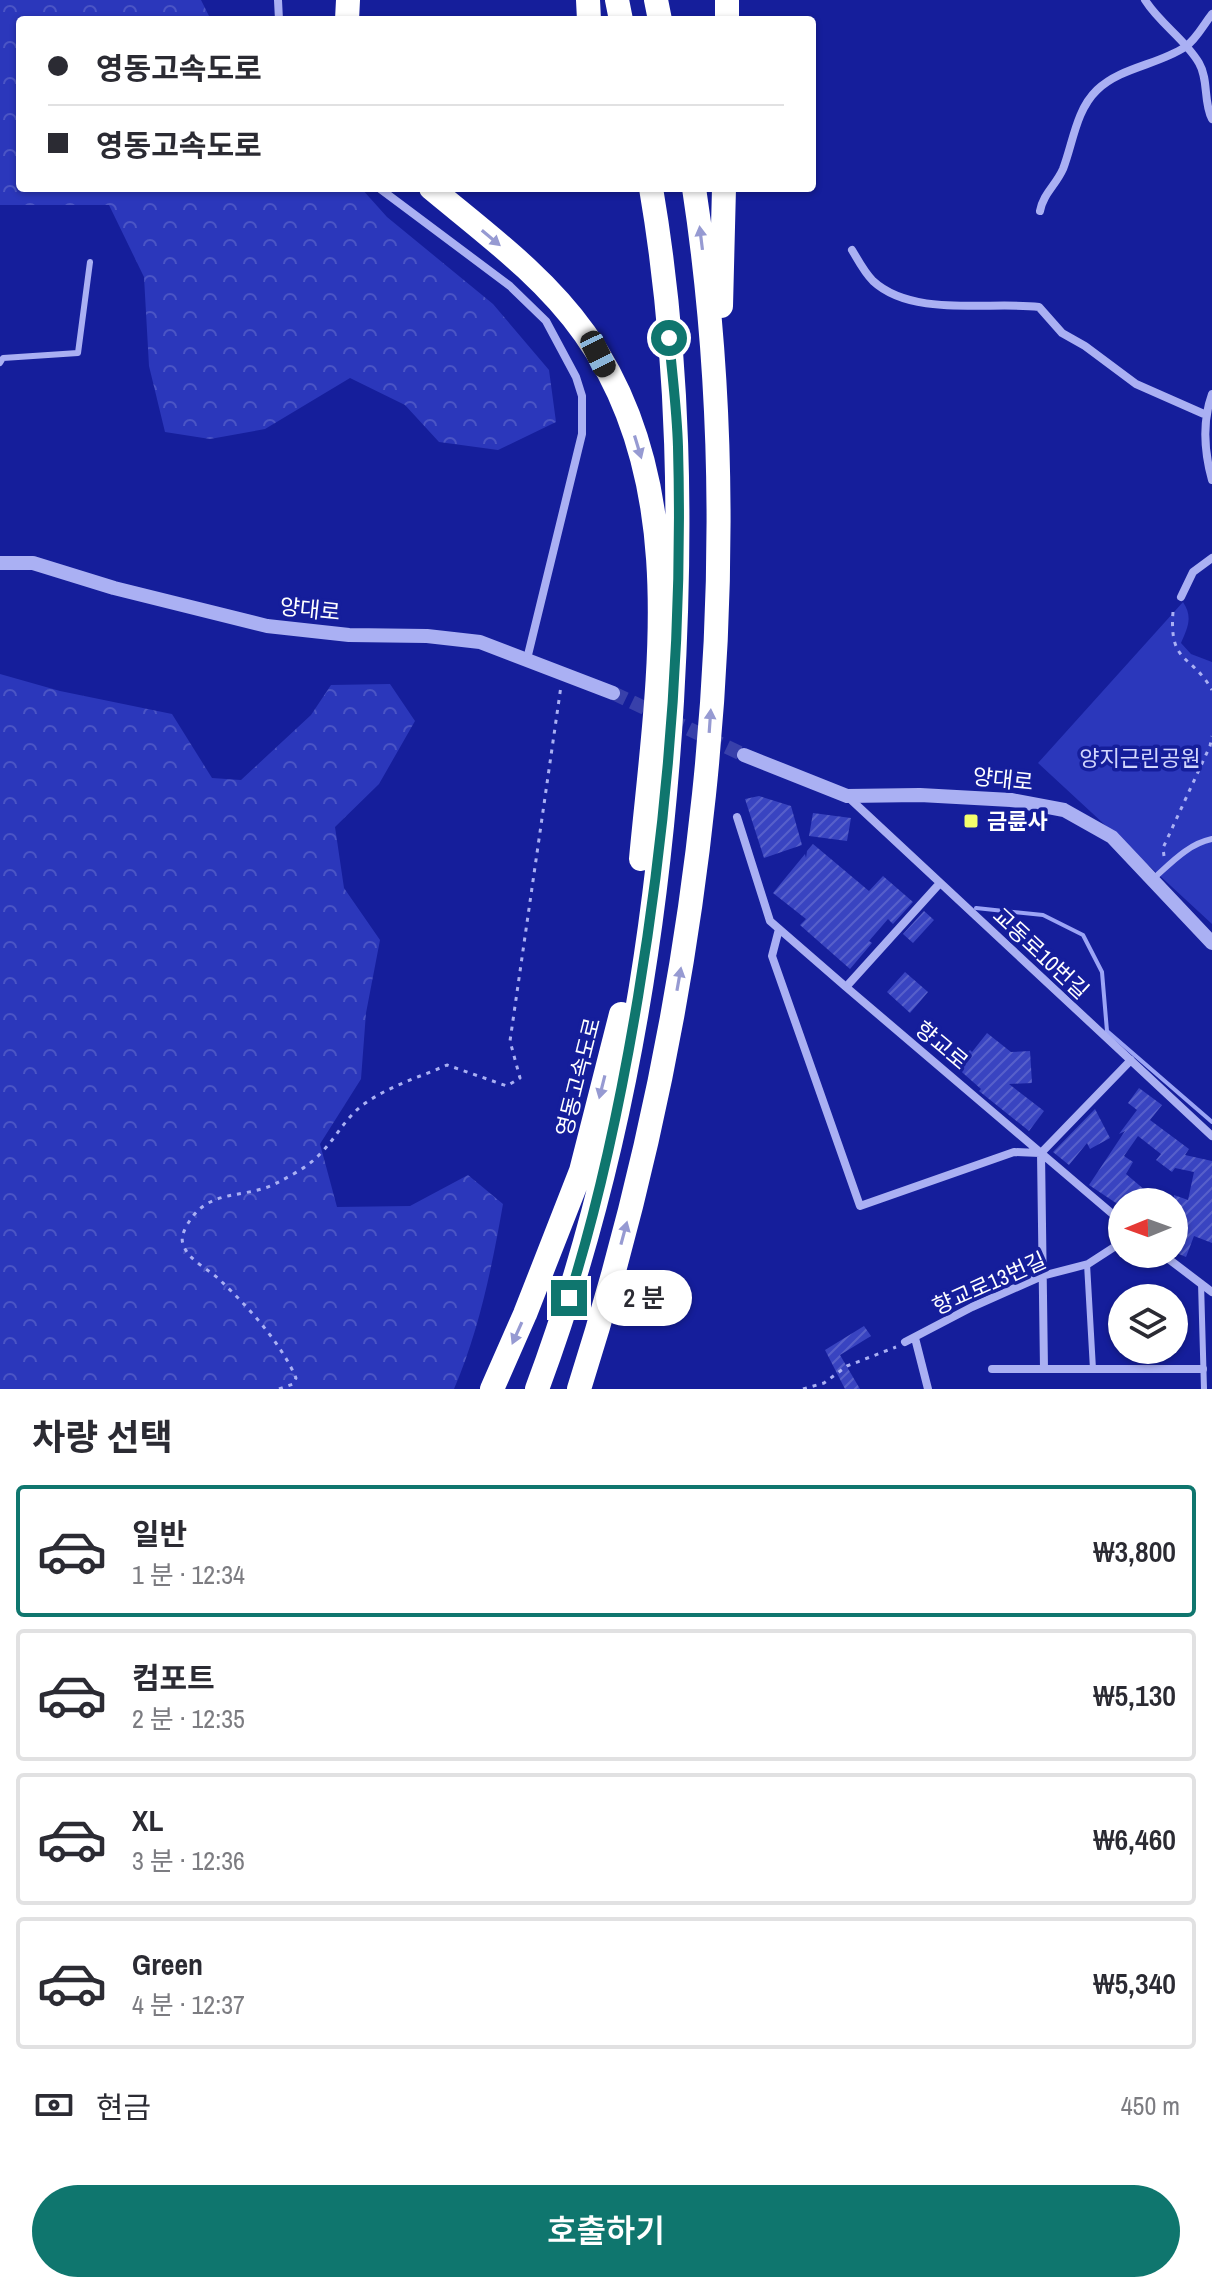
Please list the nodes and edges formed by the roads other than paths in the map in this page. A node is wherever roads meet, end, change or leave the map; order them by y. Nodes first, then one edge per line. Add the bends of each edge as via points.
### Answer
1 (1145, 0) edge
2 (1212, 14) edge
3 (1187, 46) junction
4 (1212, 119) edge
5 (384, 192) edge
6 (436, 192) edge
7 (652, 192) edge
8 (694, 192) edge
9 (724, 192) edge
10 (1040, 211) dead end
11 (852, 250) dead end
12 (90, 262) dead end
13 (0, 363) edge
14 (1212, 394) edge
15 (1204, 414) junction
16 (1212, 480) edge
17 (717, 521) junction
18 (1212, 558) edge
19 (0, 563) edge
20 (1181, 597) dead end
21 (527, 659) junction
22 (613, 693) tunnel mouth
23 (744, 755) tunnel mouth
24 (668, 764) junction
25 (847, 796) junction
26 (737, 817) dead end
27 (1212, 839) edge
28 (1152, 881) junction
29 (940, 883) junction
30 (779, 929) junction
31 (1212, 943) edge
32 (634, 945) junction
33 (846, 987) junction
34 (1131, 1060) junction
35 (1212, 1136) edge
36 (1041, 1153) junction
37 (1108, 1210) edge
38 (1108, 1251) edge
39 (1087, 1264) junction
40 (1181, 1268) edge
41 (1042, 1276) junction
42 (1201, 1283) junction
43 (1212, 1292) edge
44 (992, 1369) dead end
45 (1044, 1369) junction
46 (1093, 1369) junction
47 (1203, 1369) junction
48 (492, 1389) edge
49 (537, 1389) edge
50 (579, 1389) edge
51 (928, 1389) edge
52 (1204, 1389) edge

1 - 3 street
2 - 3 street
3 - 4 street via 1201,66
3 - 10 street via 1097,89
5 - 21 street via 528,301 546,321 582,396 582,434
6 -> 32 highway via 536,278 583,332 628,417 647,480 659,548 658,674
7 - 24 highway, 영동고속도로 via 678,444 678,580
17 -> 8 highway via 713,359
9 - 17 highway
11 - 15 street via 874,282 898,295 968,308 1039,307 1062,333 1136,384
12 - 13 lane via 78,353 3,358
14 - 15 street
15 - 16 street
50 -> 17 highway via 645,1155 683,955 710,724
18 - 20 street via 1193,572
19 - 21 street, 양대로 via 33,563 267,626 480,642
21 - 22 street, 양대로
23 - 25 street, 양대로
24 - 32 highway, 영동고속도로
24 - 49 highway, 영동고속도로 via 653,908 613,1131 575,1277
25 - 28 street, 양대로 via 1011,800 1064,810 1112,837
25 - 29 street, 교동로10번길
26 - 30 street via 770,921
27 - 28 lane via 1200,842
28 - 31 street, 양대로
29 - 33 street
29 - 34 street, 교동로10번길
30 - 33 street, 향교로
30 - 36 street via 772,956 860,1206 1014,1152
32 -> 48 highway, 영동고속도로 via 581,1171
33 - 36 street, 향교로
34 - 35 street, 교동로10번길
34 - 36 street
36 - 37 street, 향교로
36 - 41 street
38 - 39 street, 향교로13번길
39 - 41 street, 향교로13번길
39 - 46 lane
40 - 42 street
41 - 45 street
41 - 51 street, 향교로13번길 via 910,1340
42 - 43 street
42 - 47 lane
44 - 45 street
45 - 46 street
46 - 47 street
47 - 52 lane

